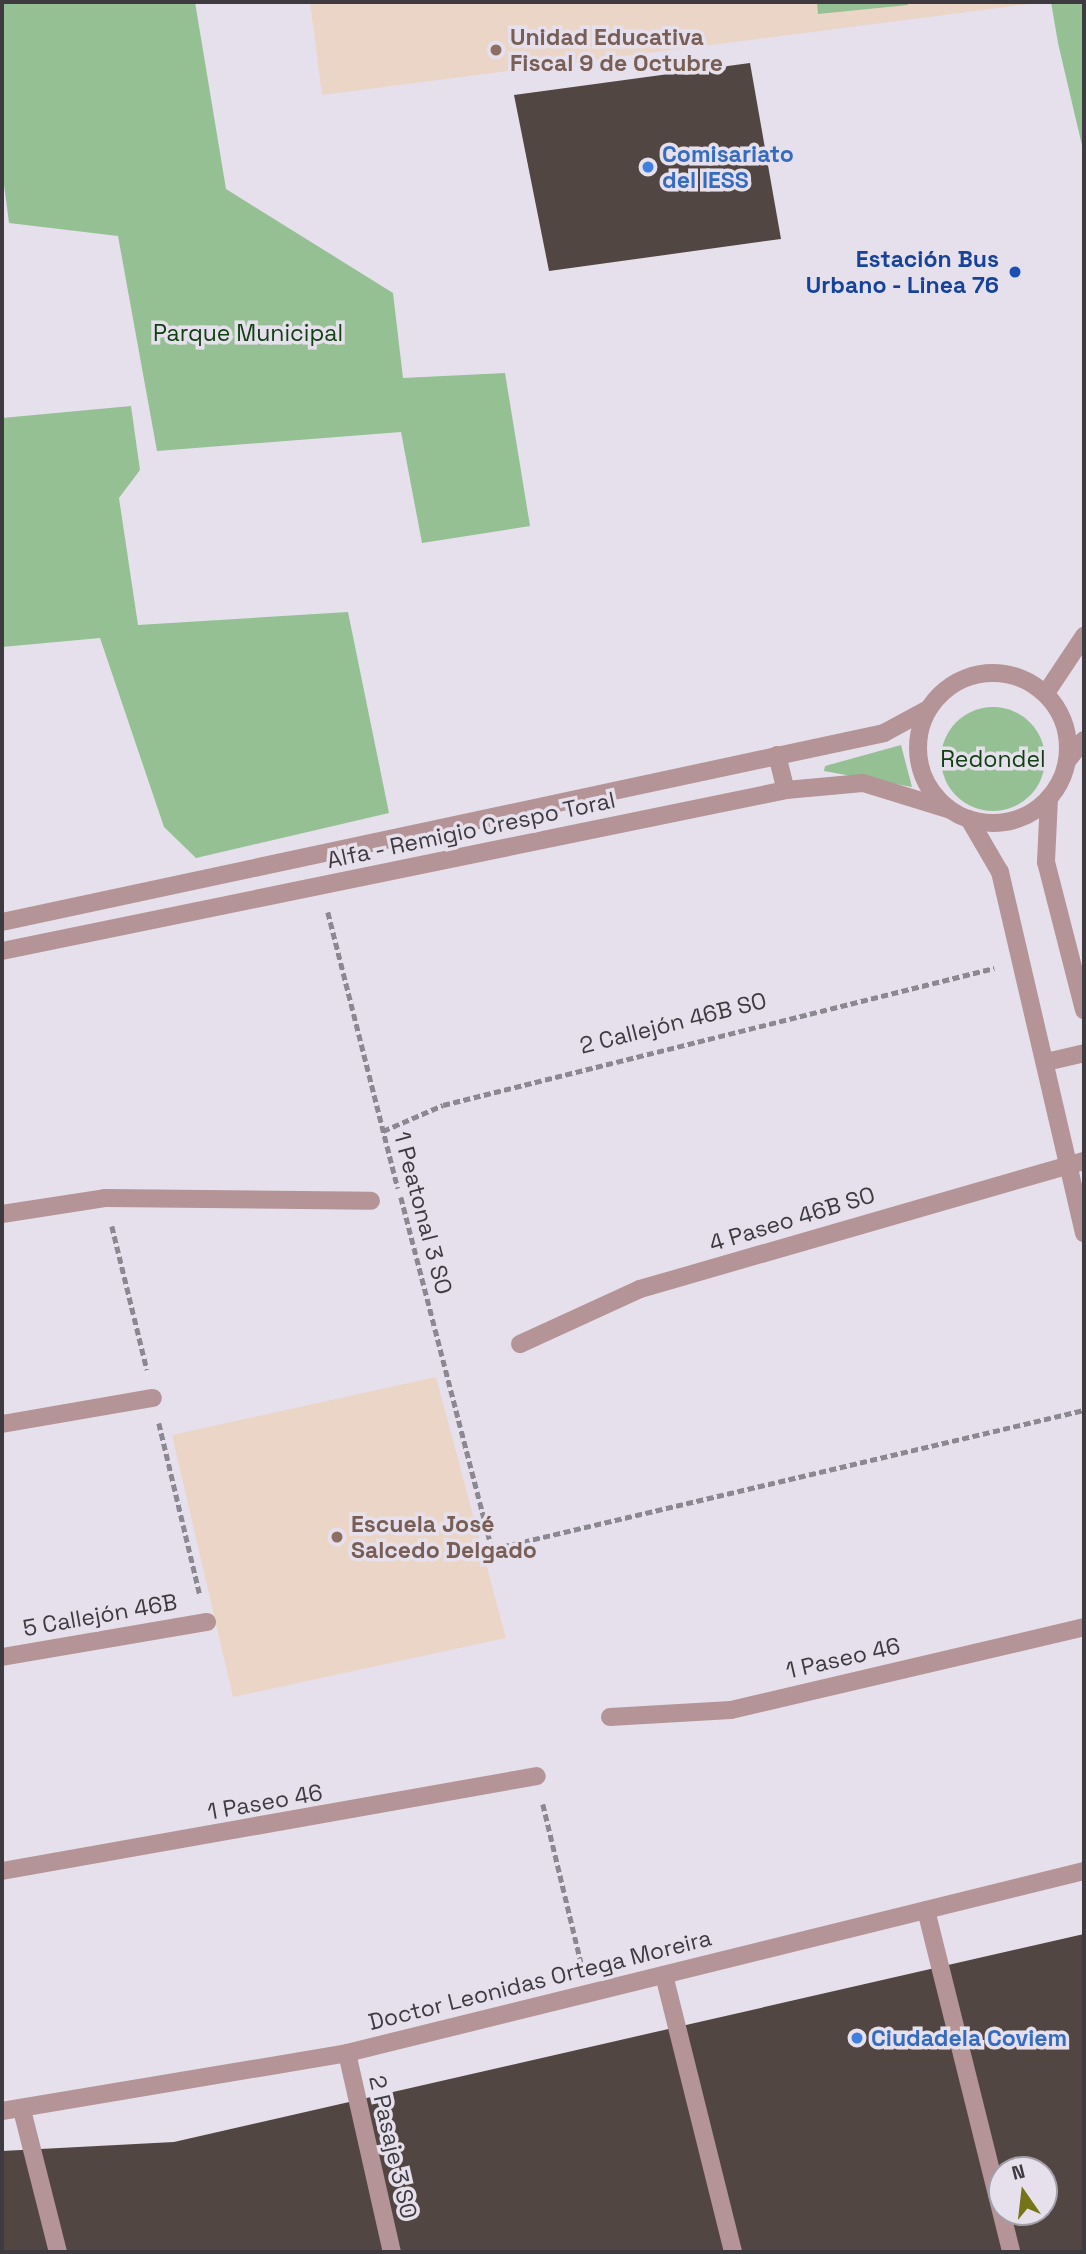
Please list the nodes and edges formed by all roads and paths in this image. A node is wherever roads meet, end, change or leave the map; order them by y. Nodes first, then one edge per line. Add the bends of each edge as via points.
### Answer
1 (1084, 636) edge
2 (1046, 694) junction
3 (928, 709) junction
4 (1084, 740) edge
5 (777, 755) junction
6 (1067, 761) junction
7 (786, 790) junction
8 (1049, 798) junction
9 (948, 808) junction
10 (969, 819) junction
11 (321, 886) junction
12 (2, 922) edge
13 (2, 951) edge
14 (979, 973) dead end
15 (1084, 1010) edge
16 (1084, 1053) edge
17 (1046, 1062) junction
18 (383, 1131) junction
19 (1077, 1163) edge
20 (371, 1201) dead end
21 (2, 1214) edge
22 (1084, 1233) edge
23 (520, 1345) dead end
24 (153, 1398) dead end
25 (1084, 1410) edge
26 (2, 1424) edge
27 (206, 1622) dead end
28 (1084, 1627) edge
29 (2, 1657) edge
30 (610, 1717) dead end
31 (537, 1776) joint
32 (2, 1871) edge
33 (1084, 1871) edge
34 (926, 1910) junction
35 (574, 1932) dead end
36 (664, 1975) junction
37 (346, 2053) junction
38 (22, 2110) junction
39 (2, 2111) edge
40 (58, 2252) edge
41 (393, 2252) edge
42 (733, 2252) edge
43 (1012, 2252) edge

1 - 2 street
2 - 3 street via 1003,672 979,674 956,682
2 - 6 street via 1064,725
3 - 5 street, Alfa - Remigio Crespo Toral via 884,733
3 - 9 street via 917,752 927,784
4 - 6 street
5 - 7 street
5 - 12 street, Alfa - Remigio Crespo Toral
6 - 8 street
7 - 9 street, Alfa - Remigio Crespo Toral via 863,783
7 - 11 street, Alfa - Remigio Crespo Toral
8 - 10 street via 1014,820
8 - 15 street via 1046,862
9 - 10 street
10 - 17 street via 1000,872
11 - 13 street, Alfa - Remigio Crespo Toral
11 - 18 path, 1 Peatonal 3 SO
14 - 18 path, 2 Callejón 46B SO via 443,1105
16 - 17 street
17 - 19 street
18 - 25 path, 1 Peatonal 3 SO via 492,1549
19 - 22 street
19 - 23 street, 4 Paseo 46B SO via 640,1289
20 - 21 street via 105,1198
24 - 26 street
27 - 29 street, 5 Callejón 46B
28 - 30 street, 1 Paseo 46 via 731,1710
31 - 32 street, 1 Paseo 46
31 - 35 path
33 - 34 street, Doctor Leonidas Ortega Moreira
34 - 36 street, Doctor Leonidas Ortega Moreira
34 - 43 street
36 - 37 street, Doctor Leonidas Ortega Moreira
36 - 42 street
37 - 38 street, Doctor Leonidas Ortega Moreira
37 - 41 street, 2 Pasaje 3 SO
38 - 39 street, Doctor Leonidas Ortega Moreira
38 - 40 street

